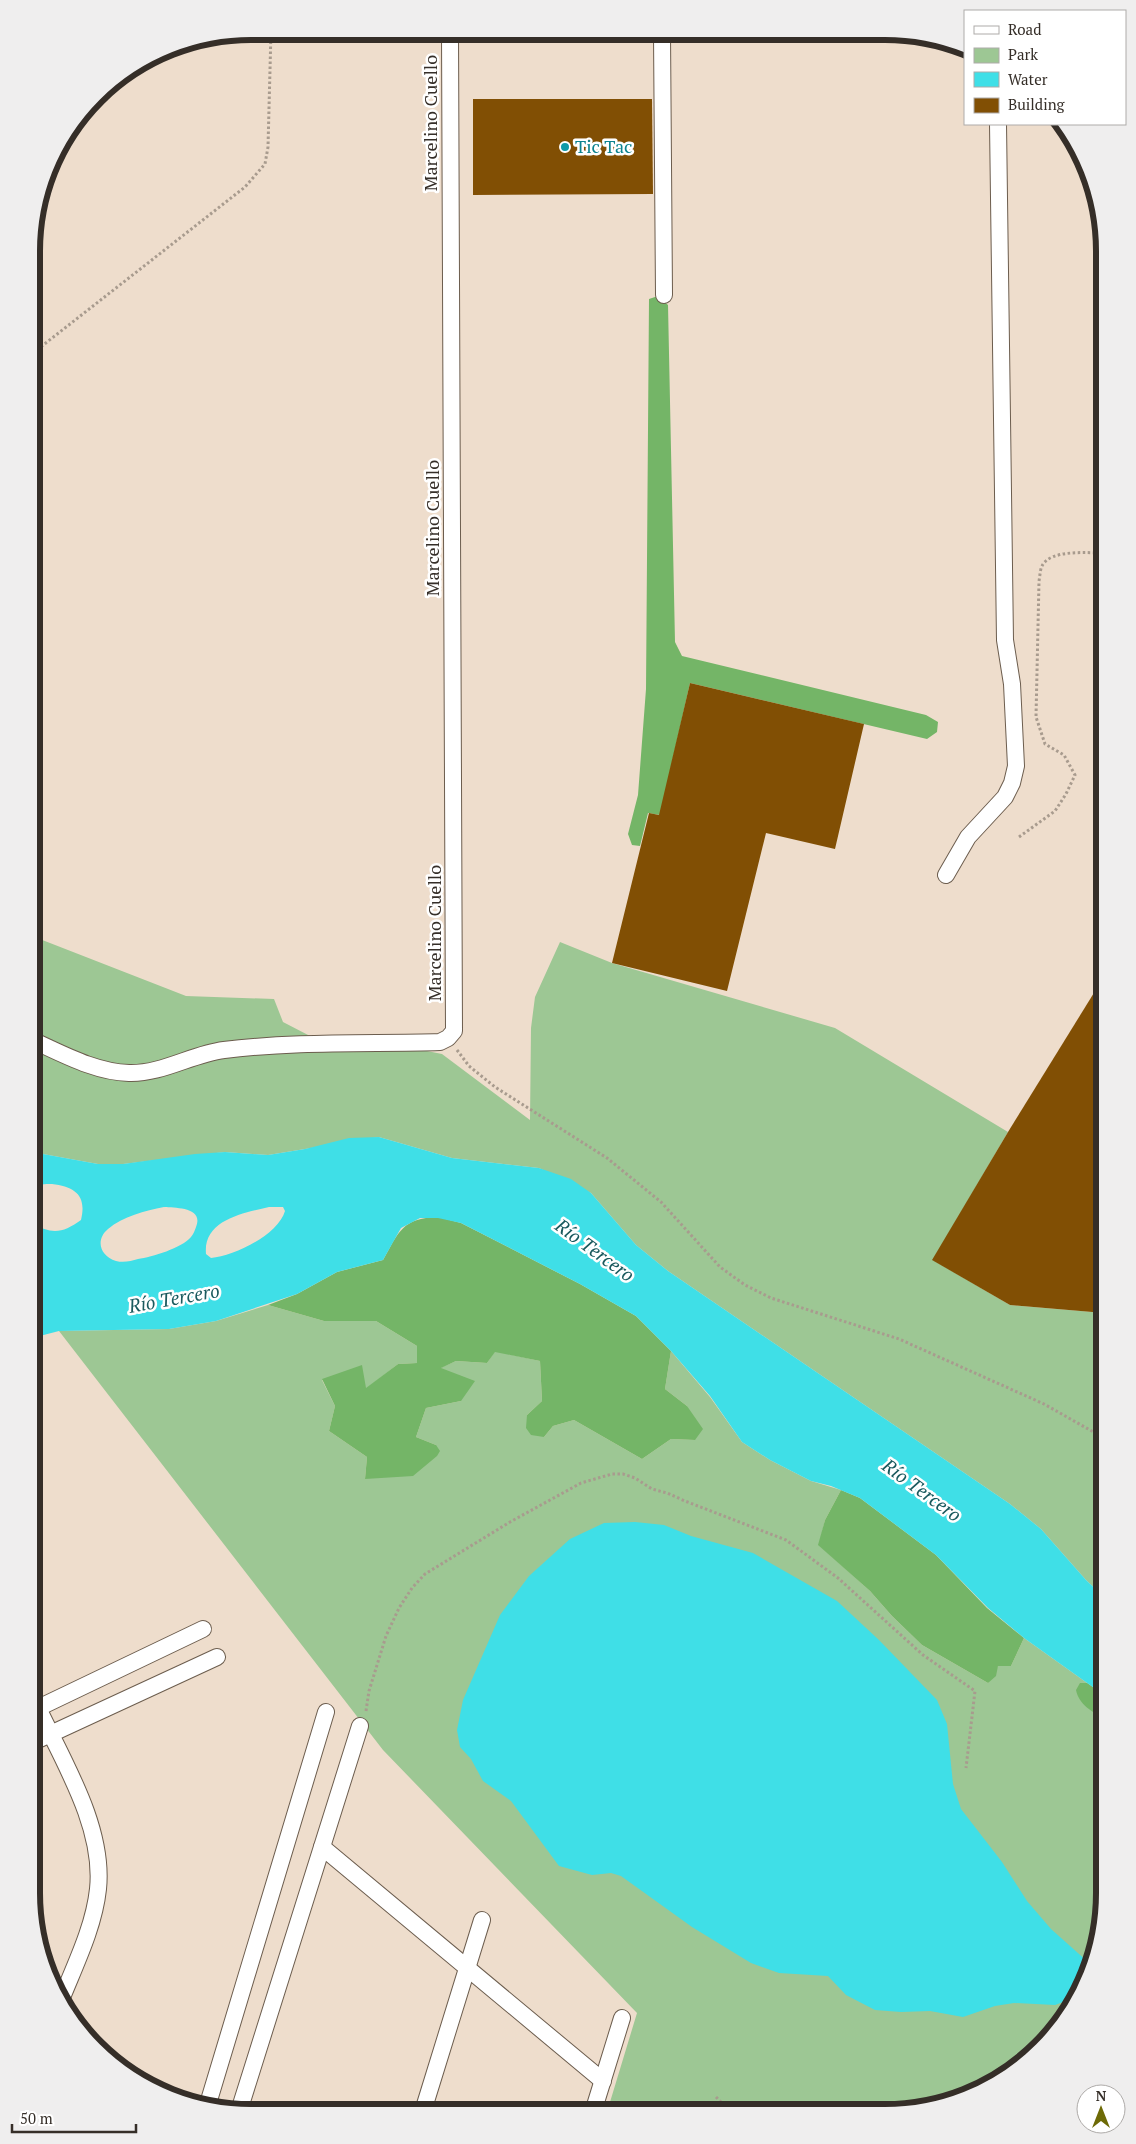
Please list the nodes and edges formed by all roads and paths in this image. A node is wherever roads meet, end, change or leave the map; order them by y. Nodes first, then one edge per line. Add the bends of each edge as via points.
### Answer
1 (271, 40) edge
2 (450, 40) edge
3 (662, 40) edge
4 (998, 125) edge
5 (664, 295) dead end
6 (40, 348) edge
7 (1096, 552) edge
8 (1019, 837) dead end
9 (946, 875) dead end
10 (448, 1038) junction
11 (40, 1043) edge
12 (1096, 1433) edge
13 (203, 1629) dead end
14 (217, 1656) dead end
15 (40, 1699) edge
16 (40, 1712) edge
17 (326, 1712) dead end
18 (360, 1726) joint
19 (50, 1734) junction
20 (40, 1739) edge
21 (966, 1768) dead end
22 (322, 1847) junction
23 (482, 1920) dead end
24 (467, 1968) junction
25 (64, 1991) edge
26 (622, 2018) dead end
27 (603, 2081) junction
28 (716, 2097) dead end
29 (209, 2100) edge
30 (241, 2104) edge
31 (424, 2104) edge
32 (596, 2104) edge
33 (723, 2104) edge

1 - 6 path via 265,164 245,187
2 - 10 street, Marcelino Cuello via 455,1022 454,1031
3 - 5 street
4 - 9 street via 1005,640 1012,684 1016,766 1005,797 968,837
7 - 8 path via 1063,554 1048,558 1042,566 1036,717 1046,744 1064,755 1075,775 1055,811
10 - 11 street via 440,1042 257,1046 221,1050 153,1070 129,1073 101,1069
10 - 12 path via 468,1066 607,1158 661,1202 720,1268 745,1285 771,1298 899,1339 1044,1404
13 - 15 street
14 - 19 street
16 - 19 street
17 - 29 street
18 - 21 path via 386,1636 399,1608 426,1574 581,1483 601,1475 623,1474 652,1489 786,1540 838,1578 923,1655 975,1691
18 - 22 street
19 - 20 street
19 - 25 street via 89,1817 98,1855 94,1913
22 - 24 street
22 - 30 street
23 - 24 street
24 - 27 street
24 - 31 street
26 - 27 street
27 - 32 street
28 - 33 path

